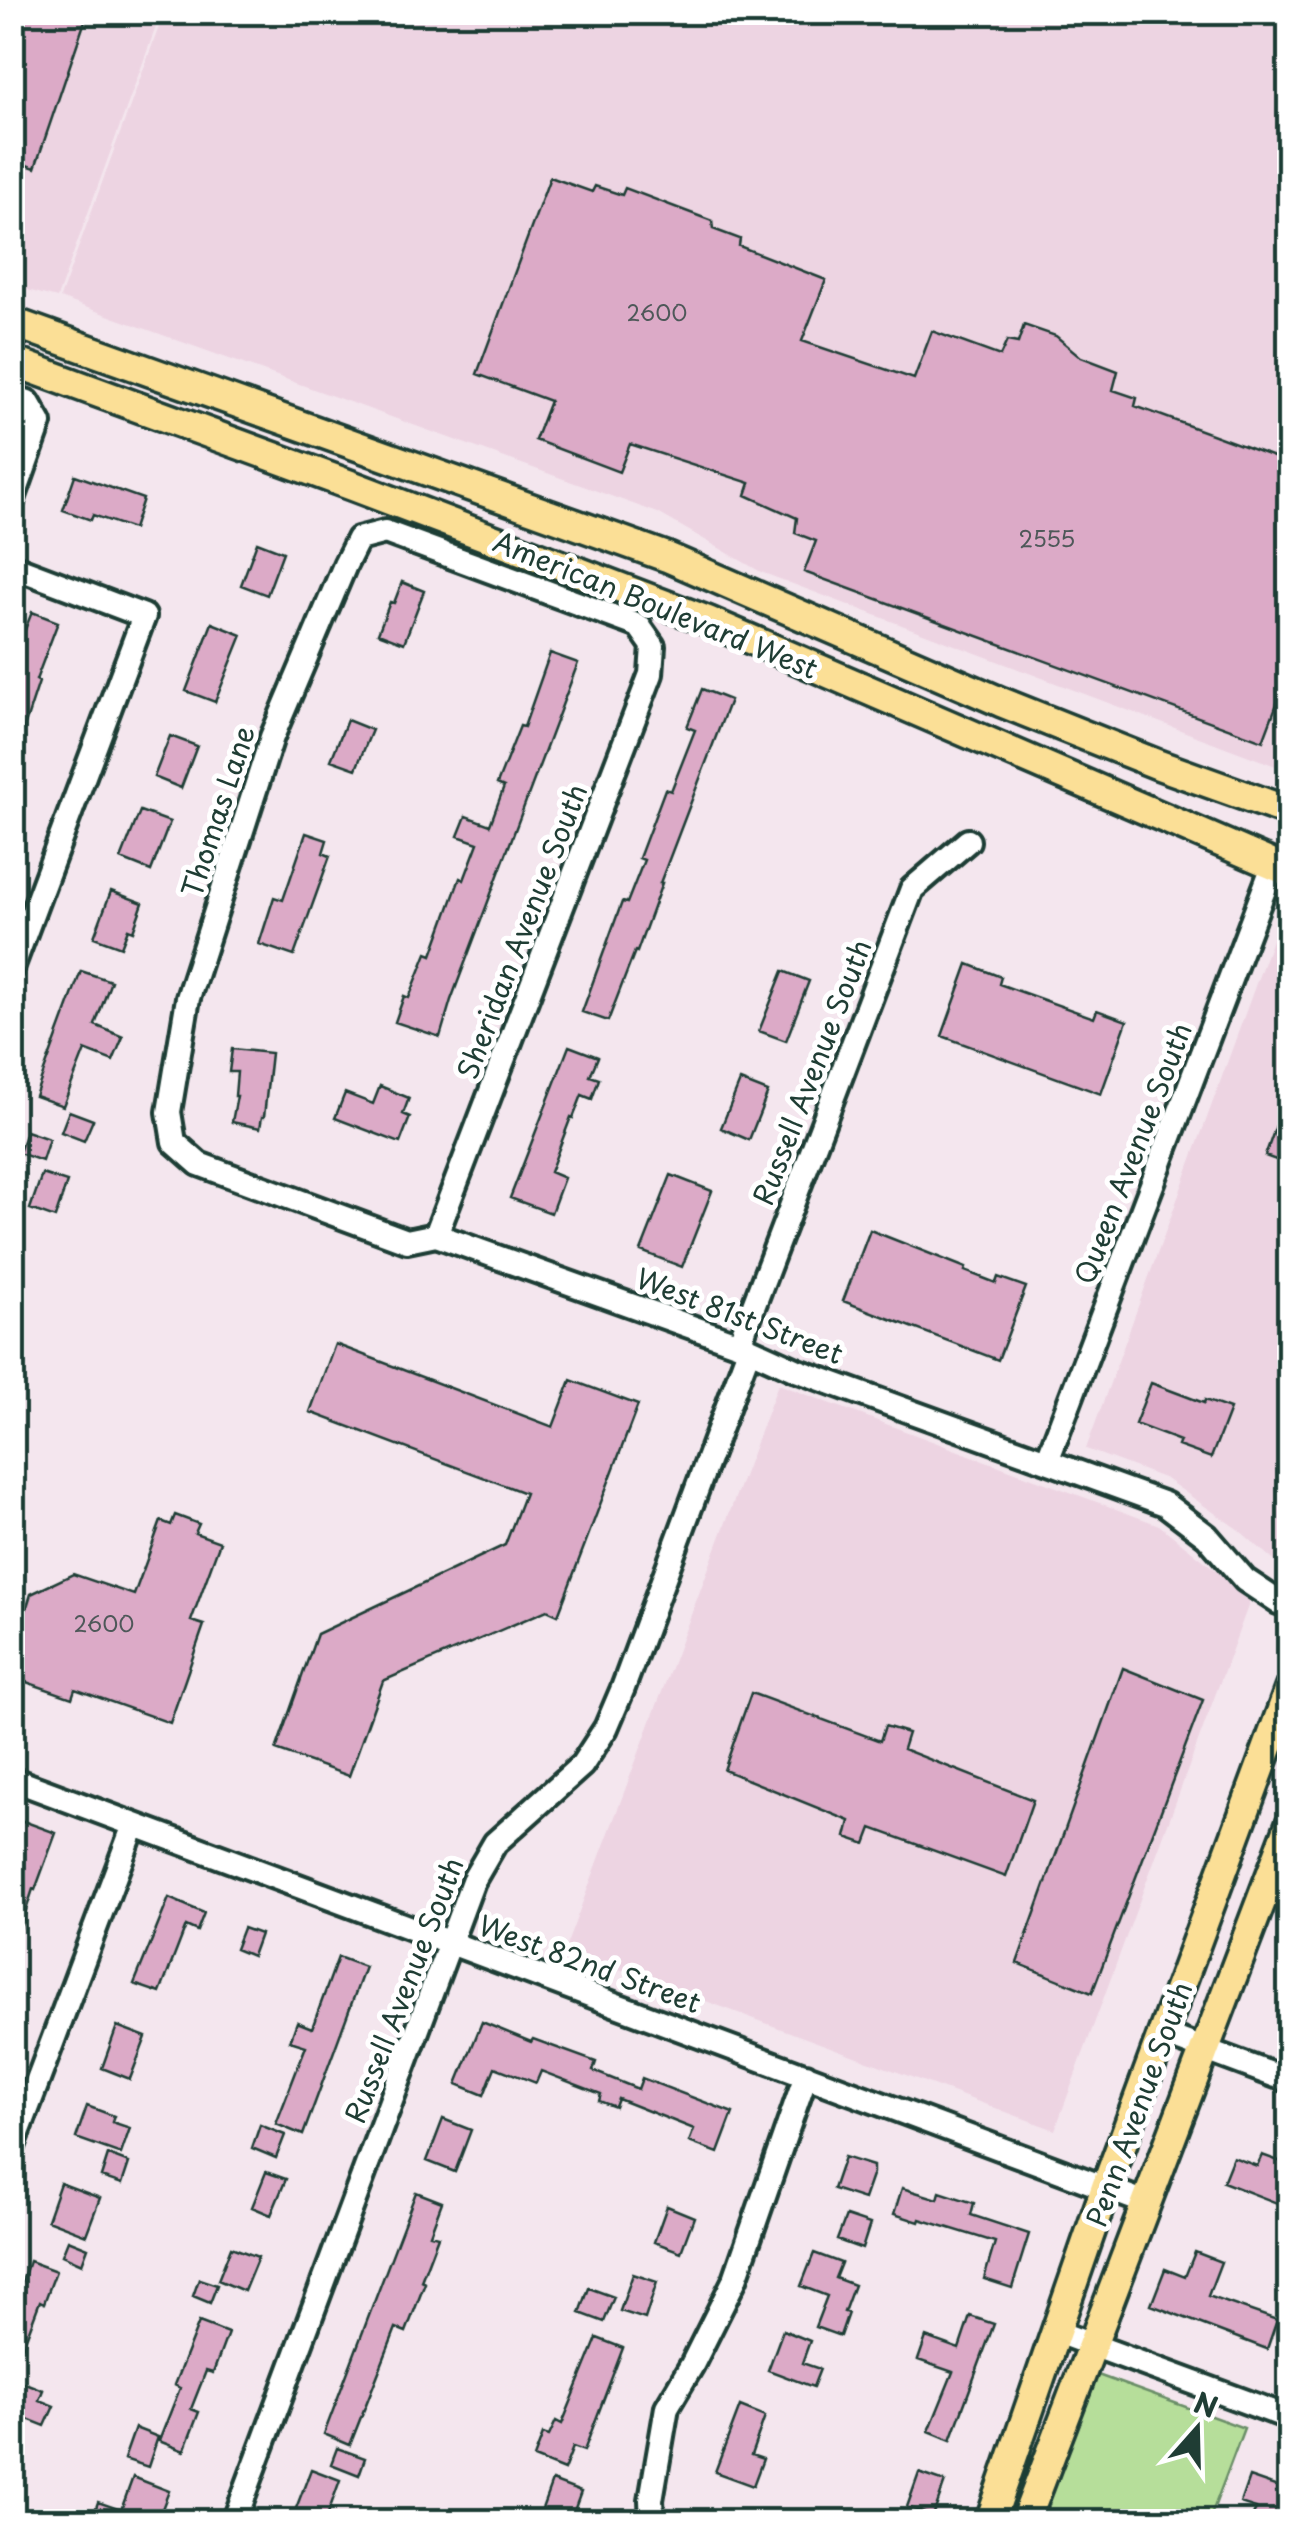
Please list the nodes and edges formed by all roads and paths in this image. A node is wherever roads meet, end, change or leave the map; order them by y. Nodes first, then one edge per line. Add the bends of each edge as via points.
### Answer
1 (12, 322) edge
2 (87, 348) junction
3 (12, 361) edge
4 (74, 384) junction
5 (12, 396) edge
6 (12, 502) edge
7 (358, 540) joint
8 (12, 566) edge
9 (1290, 812) edge
10 (968, 841) dead end
11 (1281, 869) edge
12 (12, 968) edge
13 (168, 1112) joint
14 (436, 1235) junction
15 (744, 1347) junction
16 (1047, 1461) junction
17 (1290, 1606) edge
18 (1290, 1688) edge
19 (12, 1779) edge
20 (134, 1825) junction
21 (1290, 1825) edge
22 (450, 1943) junction
23 (1163, 2034) junction
24 (1203, 2050) junction
25 (806, 2075) junction
26 (1290, 2082) edge
27 (12, 2150) edge
28 (1106, 2187) junction
29 (1146, 2203) junction
30 (1057, 2332) junction
31 (1094, 2346) junction
32 (1290, 2418) edge
33 (234, 2522) edge
34 (652, 2522) edge
35 (990, 2522) edge
36 (1025, 2522) edge

1 - 2 main road, American Boulevard West
2 - 4 main road
2 - 9 main road, American Boulevard West via 667,557 1001,702
3 - 4 main road, American Boulevard West
4 - 11 main road, American Boulevard West via 708,621
5 - 6 street via 28,402 40,423
7 - 13 street, Thomas Lane via 272,737 188,998
7 - 14 street, Sheridan Avenue South via 386,532 639,626 653,646 651,674
8 - 12 street via 144,616
10 - 15 street, Russell Avenue South via 912,889
11 - 16 street, Queen Avenue South
13 - 14 street, West 81st Street via 174,1142 200,1164 407,1241
14 - 15 street, West 81st Street
15 - 16 street, West 81st Street
15 - 22 street, Russell Avenue South via 606,1728 582,1765 495,1843
16 - 17 street, West 81st Street via 1164,1504 1207,1536 1245,1580
18 - 23 main road, Penn Avenue South
19 - 20 street, West 82nd Street
20 - 22 street, West 82nd Street
20 - 27 street
21 - 24 main road, Penn Avenue South
22 - 25 street, West 82nd Street
22 - 33 street, Russell Avenue South
23 - 24 street
23 - 28 main road, Penn Avenue South
24 - 26 street
24 - 29 main road, Penn Avenue South
25 - 28 street, West 82nd Street
25 - 34 street via 735,2279 667,2407
28 - 29 street, West 82nd Street
28 - 30 main road, Penn Avenue South
29 - 31 main road, Penn Avenue South
30 - 31 street
30 - 35 main road, Penn Avenue South
31 - 32 street
31 - 36 main road, Penn Avenue South

